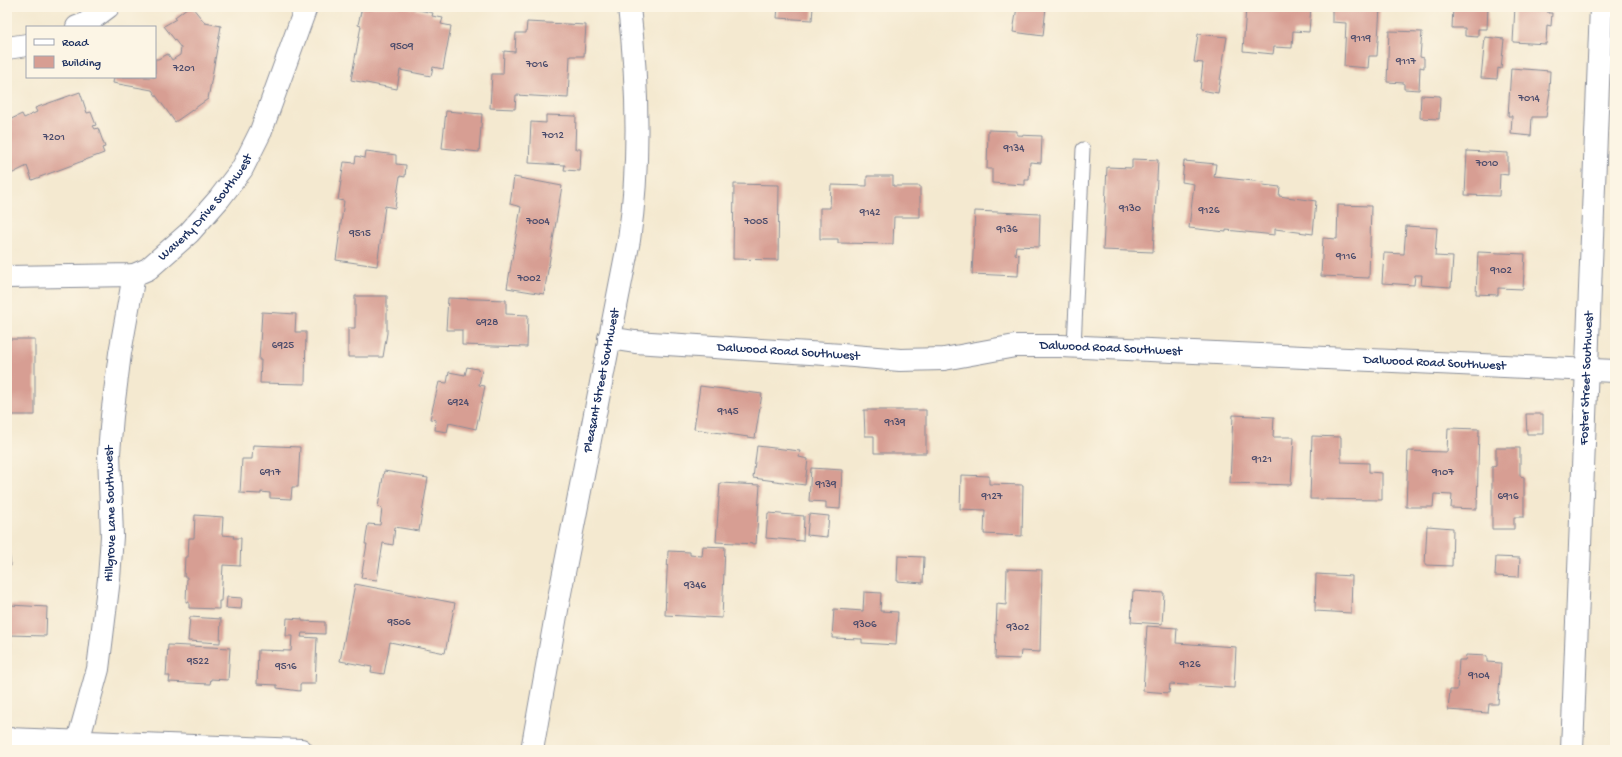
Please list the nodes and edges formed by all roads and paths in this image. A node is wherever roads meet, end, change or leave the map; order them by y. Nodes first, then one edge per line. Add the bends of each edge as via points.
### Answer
1 (108, 7) edge
2 (306, 7) edge
3 (630, 7) edge
4 (1601, 7) edge
5 (80, 26) edge
6 (26, 45) edge
7 (7, 48) edge
8 (1083, 149) dead end
9 (134, 275) junction
10 (7, 277) edge
11 (609, 338) junction
12 (1074, 346) junction
13 (1587, 370) junction
14 (1615, 371) edge
15 (7, 739) edge
16 (75, 746) edge
17 (301, 750) edge
18 (532, 750) edge
19 (1572, 750) edge

1 - 5 street
2 - 9 street, Waverly Drive Southwest via 261,132 242,169 189,233 148,269
3 - 11 street, Pleasant Street Southwest via 636,141 634,202
4 - 13 street, Foster Street Southwest
6 - 7 street
8 - 12 lane
9 - 10 street, Waverly Drive Southwest
9 - 16 street, Hillgrove Lane Southwest via 112,416 109,453 112,536 98,669
11 - 12 street, Dalwood Road Southwest via 635,342 900,360 944,359 1015,346
11 - 18 street, Pleasant Street Southwest
12 - 13 street, Dalwood Road Southwest
13 - 14 street, Dalwood Road Southwest
13 - 19 street, Foster Street Southwest
15 - 16 street
16 - 17 street

